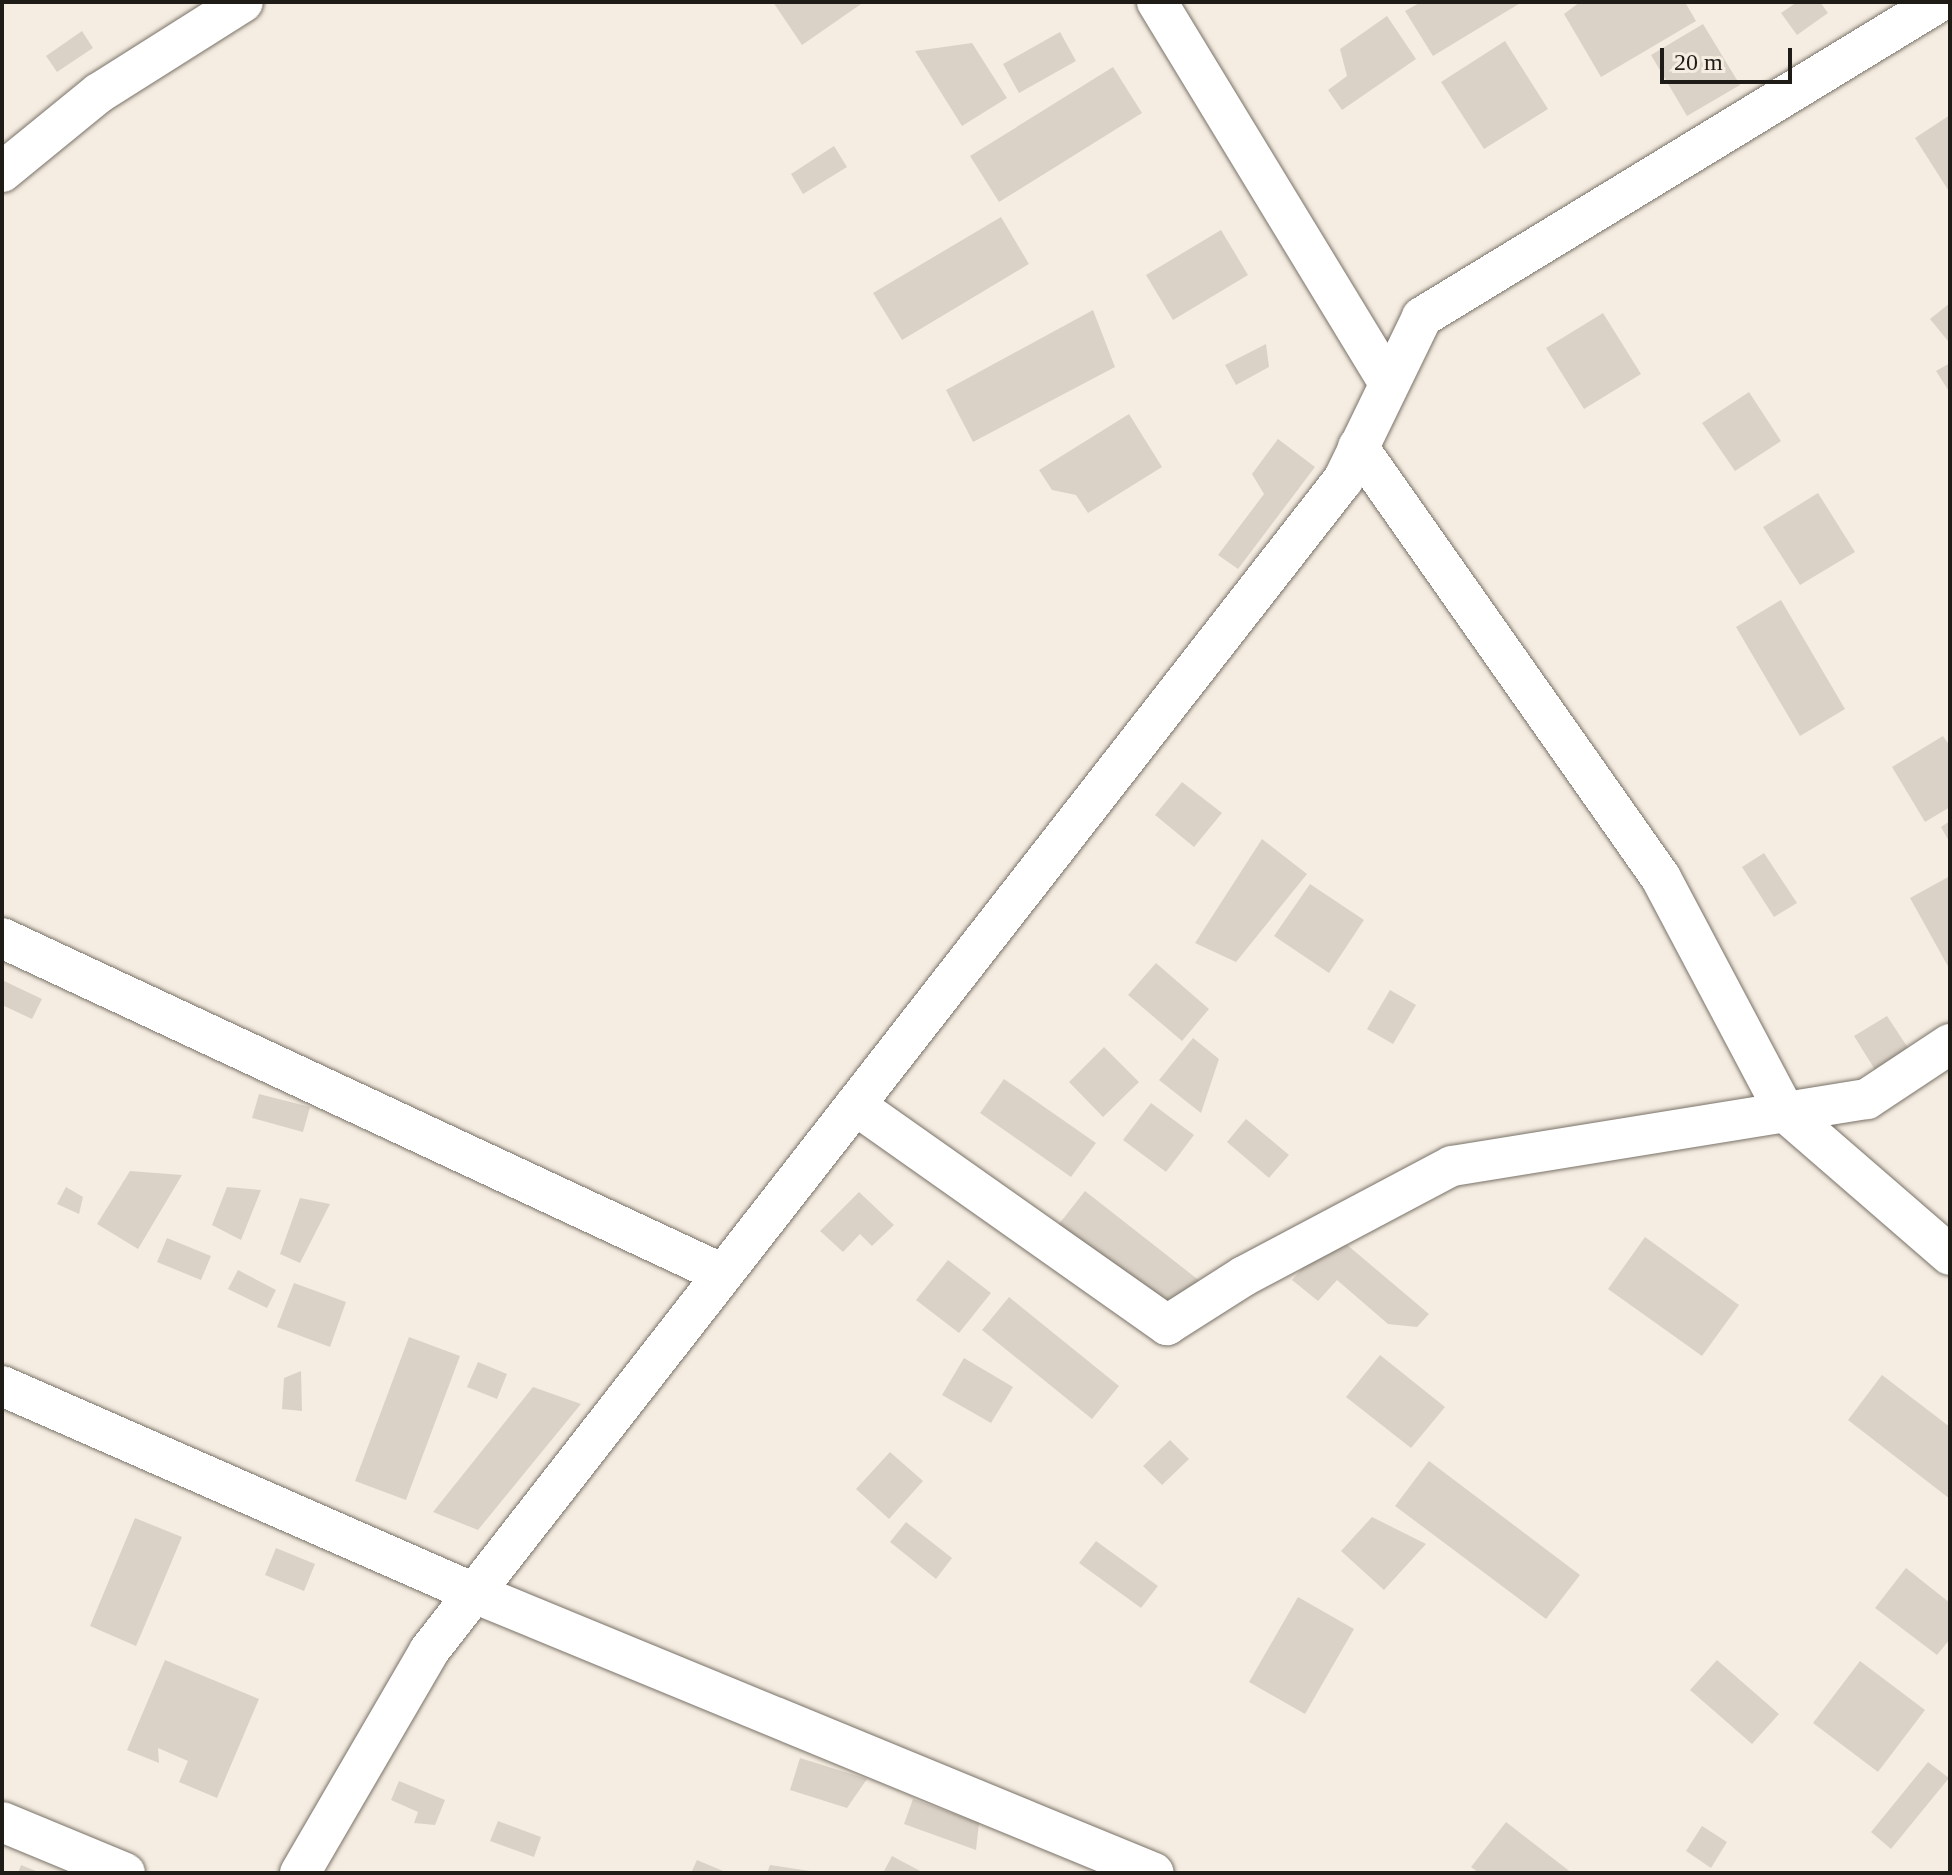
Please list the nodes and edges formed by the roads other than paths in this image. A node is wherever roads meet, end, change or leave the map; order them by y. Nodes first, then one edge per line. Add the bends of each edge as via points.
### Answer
1 (243, 2) edge
2 (1157, 2) edge
3 (1939, 2) edge
4 (2, 172) edge
5 (1389, 383) junction
6 (1358, 447) junction
7 (2, 938) edge
8 (1950, 1044) edge
9 (855, 1105) junction
10 (1785, 1112) junction
11 (1950, 1255) edge
12 (723, 1274) junction
13 (2, 1386) edge
14 (474, 1593) junction
15 (2, 1822) edge
16 (125, 1873) edge
17 (300, 1873) edge
18 (1154, 1873) edge

1 - 4 street via 99,93
2 - 5 street
3 - 5 street via 1422,317
5 - 6 street
6 - 9 street via 1343,480
6 - 10 street via 1661,878
7 - 12 street
8 - 10 street via 1867,1099
9 - 10 street via 1167,1325 1244,1276 1452,1166
9 - 12 street
10 - 11 street
12 - 14 street
13 - 14 street
14 - 17 street via 429,1651
14 - 18 street
15 - 16 street

